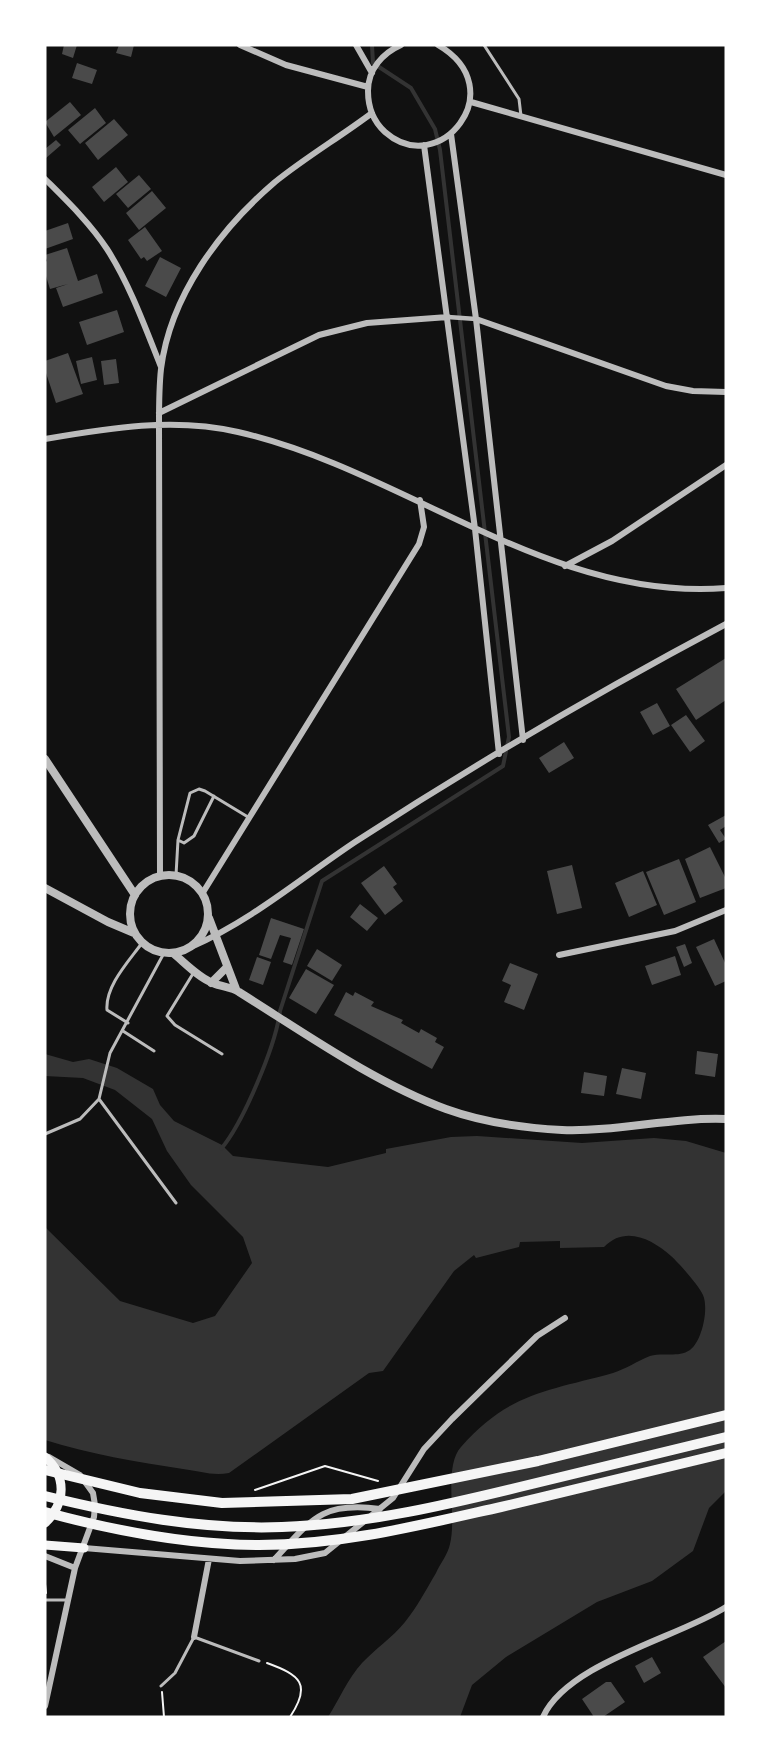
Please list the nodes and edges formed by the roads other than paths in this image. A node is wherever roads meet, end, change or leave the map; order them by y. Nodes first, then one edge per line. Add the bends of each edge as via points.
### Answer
1 (240, 45) edge
2 (356, 45) edge
3 (401, 45) edge
4 (438, 45) edge
5 (484, 45) edge
6 (372, 73) junction
7 (368, 87) junction
8 (471, 102) junction
9 (372, 113) junction
10 (521, 116) junction
11 (449, 135) junction
12 (426, 144) junction
13 (726, 176) edge
14 (45, 179) edge
15 (451, 317) junction
16 (476, 319) junction
17 (161, 368) junction
18 (726, 392) edge
19 (159, 413) junction
20 (159, 424) junction
21 (45, 439) edge
22 (726, 465) edge
23 (420, 500) junction
24 (477, 530) junction
25 (496, 538) junction
26 (565, 566) junction
27 (724, 590) edge
28 (726, 624) edge
29 (521, 741) junction
30 (501, 753) junction
31 (45, 759) edge
32 (214, 796) junction
33 (249, 818) junction
34 (178, 840) junction
35 (176, 875) junction
36 (160, 876) junction
37 (45, 888) edge
38 (202, 894) junction
39 (135, 895) junction
40 (726, 910) edge
41 (208, 916) junction
42 (134, 933) junction
43 (216, 936) junction
44 (142, 943) junction
45 (191, 947) junction
46 (164, 953) junction
47 (173, 953) junction
48 (559, 955) dead end
49 (227, 967) junction
50 (195, 970) junction
51 (211, 983) junction
52 (236, 989) junction
53 (128, 1023) junction
54 (123, 1031) junction
55 (154, 1051) dead end
56 (222, 1054) dead end
57 (99, 1099) junction
58 (726, 1119) edge
59 (45, 1134) edge
60 (176, 1203) dead end
61 (565, 1318) dead end
62 (726, 1415) edge
63 (726, 1437) edge
64 (726, 1453) edge
65 (45, 1456) edge
66 (45, 1470) edge
67 (45, 1496) edge
68 (380, 1509) junction
69 (45, 1512) edge
70 (45, 1523) edge
71 (45, 1545) edge
72 (84, 1548) junction
73 (45, 1556) edge
74 (209, 1559) junction
75 (274, 1560) junction
76 (75, 1568) junction
77 (45, 1600) edge
78 (69, 1600) junction
79 (726, 1606) edge
80 (194, 1636) junction
81 (259, 1660) road end
82 (161, 1686) road end
83 (45, 1706) edge
84 (543, 1717) edge

1 - 7 street via 286,65
2 - 6 street
3 - 6 street via 380,60
4 - 8 street via 453,53 464,67
5 - 10 lane via 519,99
6 - 7 street
7 - 9 street
8 - 10 street
8 - 11 street via 460,125
9 - 12 street via 393,137 411,144
9 - 17 street via 274,183 242,214 187,286 174,317
10 - 13 street
11 - 12 street
11 - 16 street
12 - 15 street
14 - 17 street via 107,248 134,300
15 - 16 street
15 - 19 street via 368,323 319,335
15 - 24 street
16 - 18 street via 666,386
16 - 25 street
17 - 19 street
19 - 20 street
20 - 21 street
20 - 23 street via 238,432 308,452
20 - 36 street
22 - 26 street via 612,541
23 - 24 street
23 - 33 street via 424,527 419,544
24 - 25 street
24 - 30 street
25 - 26 street
25 - 29 street
26 - 27 street via 636,583
28 - 29 street
29 - 30 street
30 - 43 street via 355,842
31 - 39 street
32 - 33 lane
32 - 34 lane via 194,836 184,843
32 - 34 lane via 199,789 190,793
33 - 38 street
34 - 35 lane
35 - 36 street
35 - 38 street via 191,882
36 - 39 street via 146,882
37 - 42 street
38 - 41 street
39 - 42 street via 129,914
40 - 48 street via 675,932
41 - 43 street
41 - 45 street via 203,934
42 - 44 street
43 - 45 street
43 - 49 street
44 - 46 street
44 - 53 lane via 106,1001 107,1010
45 - 47 street
46 - 47 street
46 - 53 lane
47 - 50 street
49 - 51 street
49 - 52 street
50 - 51 street
50 - 56 lane via 168,1016 175,1025
51 - 52 street
52 - 58 street via 275,1016 418,1097 478,1119 560,1130
53 - 54 lane
54 - 55 lane
54 - 57 lane via 110,1053
57 - 59 lane via 81,1119
57 - 60 lane
61 - 68 street via 537,1336 452,1419 424,1449 401,1487
62 - 66 highway via 517,1466 352,1499 222,1503 140,1493
63 - 67 highway via 451,1504 356,1521 282,1527 181,1523 110,1512
64 - 69 highway via 398,1531 297,1544 218,1544 160,1537 102,1528
65 - 70 main road via 60,1475 62,1488 57,1508
65 - 72 street via 80,1475 93,1493 95,1512
68 - 75 street via 325,1554
68 - 75 street via 322,1512
71 - 72 main road
72 - 74 street
72 - 76 street
73 - 76 street
74 - 75 street
74 - 80 street
76 - 78 street
77 - 78 lane
78 - 83 street
79 - 84 street via 602,1665 570,1687
80 - 81 lane
80 - 82 lane via 175,1673

